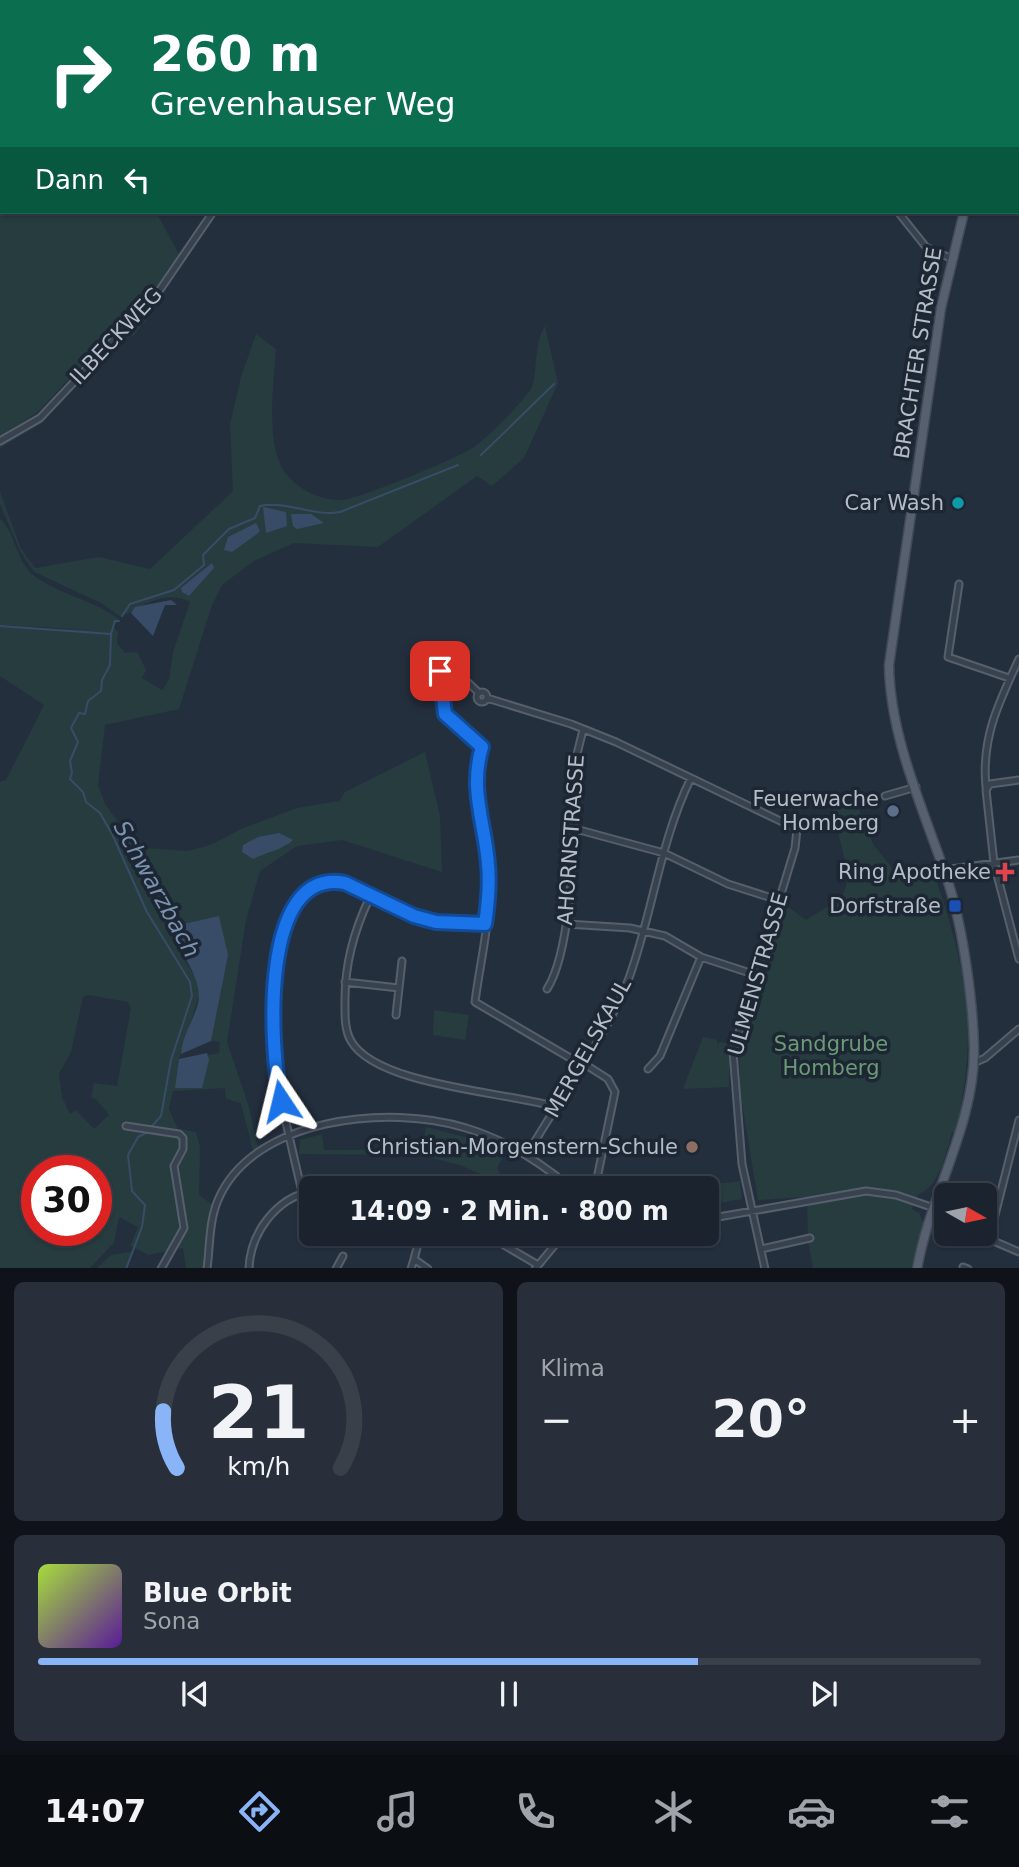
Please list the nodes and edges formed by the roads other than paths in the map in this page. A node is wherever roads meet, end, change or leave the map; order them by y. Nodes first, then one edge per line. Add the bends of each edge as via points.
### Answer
1 (212, 214) edge
2 (900, 214) edge
3 (963, 214) edge
4 (950, 258) junction
5 (0, 441) edge
6 (959, 584) dead end
7 (1018, 662) edge
8 (1009, 678) junction
9 (583, 730) junction
10 (691, 778) junction
11 (1019, 780) edge
12 (916, 787) junction
13 (986, 790) junction
14 (885, 796) dead end
15 (572, 828) junction
16 (664, 853) junction
17 (1019, 860) edge
18 (994, 863) junction
19 (943, 870) junction
20 (370, 897) junction
21 (778, 900) junction
22 (485, 924) junction
23 (567, 925) junction
24 (646, 931) junction
25 (701, 957) junction
26 (1019, 959) edge
27 (402, 961) dead end
28 (755, 975) junction
29 (345, 982) junction
30 (399, 988) junction
31 (547, 989) dead end
32 (396, 1015) dead end
33 (1019, 1029) edge
34 (974, 1063) junction
35 (582, 1064) junction
36 (648, 1069) dead end
37 (556, 1107) junction
38 (1019, 1120) edge
39 (126, 1126) dead end
40 (289, 1135) junction
41 (527, 1155) junction
42 (555, 1176) edge
43 (598, 1176) edge
44 (299, 1179) edge
45 (942, 1183) edge
46 (299, 1194) edge
47 (934, 1208) joint
48 (752, 1213) junction
49 (719, 1217) edge
50 (810, 1238) dead end
51 (417, 1246) edge
52 (504, 1246) edge
53 (554, 1246) edge
54 (761, 1249) junction
55 (1019, 1252) edge
56 (343, 1256) dead end
57 (414, 1259) junction
58 (536, 1267) edge
59 (162, 1268) edge
60 (207, 1268) edge
61 (249, 1268) edge
62 (337, 1268) edge
63 (411, 1268) edge
64 (427, 1268) edge
65 (765, 1268) edge
66 (917, 1268) edge

1 - 5 street, ILBECKWEG via 157,294 40,418
2 - 4 street via 926,247
3 - 4 main road, BRACHTER STRASSE
4 - 12 main road, BRACHTER STRASSE via 889,665 894,714
6 - 8 street via 948,657
7 - 8 street
8 - 13 street via 985,744
9 - 10 street
9 - 15 street, AHORNSTRASSE via 578,740
9 - 22 street via 487,698 480,701 479,693 456,671 440,671 445,714 482,747 476,803 489,883
10 - 16 street, MERGELSKAUL
10 - 21 street, ULMENSTRASSE via 797,829
11 - 13 street via 990,783
12 - 14 street
12 - 19 main road, BRACHTER STRASSE
13 - 18 street
15 - 16 street
15 - 23 street, AHORNSTRASSE
16 - 21 street via 728,884
16 - 24 street, MERGELSKAUL
17 - 18 street
18 - 19 street
18 - 26 street
19 - 34 main road, BRACHTER STRASSE via 959,931
20 - 22 street via 425,919
20 - 29 street via 353,937
20 - 40 street via 334,881 309,887 295,906 283,939 274,976 272,1026 275,1073
21 - 28 street, ULMENSTRASSE
22 - 35 street via 475,1002
23 - 24 street
23 - 31 street, AHORNSTRASSE
24 - 25 street via 665,936
24 - 35 street, MERGELSKAUL via 627,982
25 - 28 street
25 - 36 street via 660,1056
27 - 30 street
28 - 48 street, ULMENSTRASSE via 732,1061
29 - 30 street
29 - 37 street via 347,1032 369,1059 444,1086
30 - 32 street
33 - 34 street
34 - 45 main road, BRACHTER STRASSE via 961,1127
35 - 37 street, MERGELSKAUL
35 - 43 street via 608,1079 615,1092
37 - 41 street, MERGELSKAUL
38 - 55 street via 989,1239
39 - 59 street via 183,1138 174,1166 184,1228
40 - 41 street via 338,1122 394,1117 464,1127
40 - 44 street
40 - 60 street via 252,1157 228,1183 213,1217
41 - 42 street
46 - 61 street via 265,1220 253,1243
47 - 48 street via 866,1191
47 - 66 main road, BRACHTER STRASSE
48 - 49 street
48 - 54 street, ULMENSTRASSE
50 - 54 street
51 - 57 street
52 - 58 street
53 - 58 street
54 - 65 street, ULMENSTRASSE
56 - 62 street
57 - 63 street
57 - 64 street

